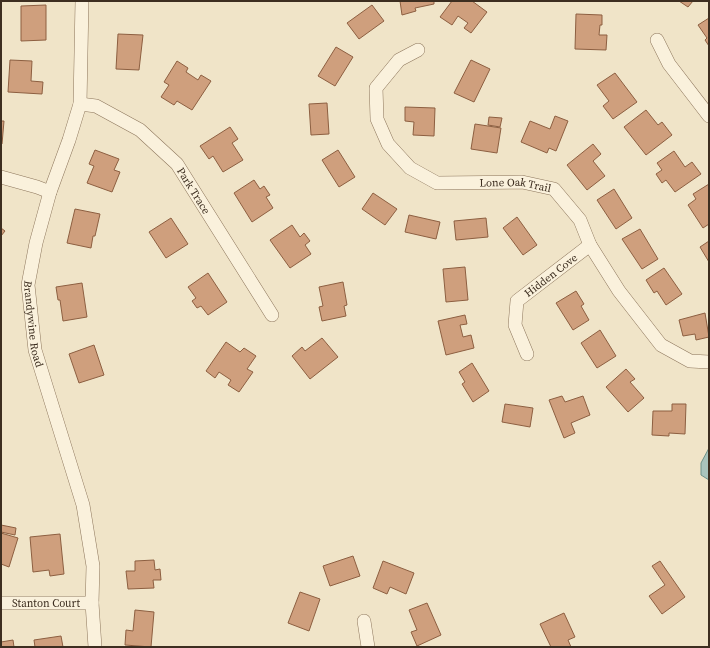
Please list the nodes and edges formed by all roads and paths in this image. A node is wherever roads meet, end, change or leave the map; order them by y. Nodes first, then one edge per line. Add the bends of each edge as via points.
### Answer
1 (82, 1) edge
2 (657, 40) dead end
3 (418, 50) dead end
4 (80, 104) junction
5 (709, 116) edge
6 (1, 177) edge
7 (50, 192) junction
8 (590, 245) junction
9 (272, 315) dead end
10 (527, 354) dead end
11 (709, 362) edge
12 (1, 603) edge
13 (92, 603) junction
14 (364, 621) dead end
15 (95, 647) edge
16 (368, 647) edge

1 - 4 street, Brandywine Road
2 - 5 street via 669,64
3 - 8 street, Lone Oak Trail via 399,60 376,88 377,119 388,144 410,168 437,183 522,182 554,189 580,220
4 - 7 street, Brandywine Road
4 - 9 street, Park Trace via 96,106 140,130 178,164
6 - 7 street
7 - 13 street, Brandywine Road via 28,285 35,350 83,505 93,566
8 - 10 street, Hidden Cove via 517,301 516,325
8 - 11 street, Lone Oak Trail via 620,291 661,345 690,361
12 - 13 street, Stanton Court
13 - 15 street, Brandywine Road
14 - 16 street

